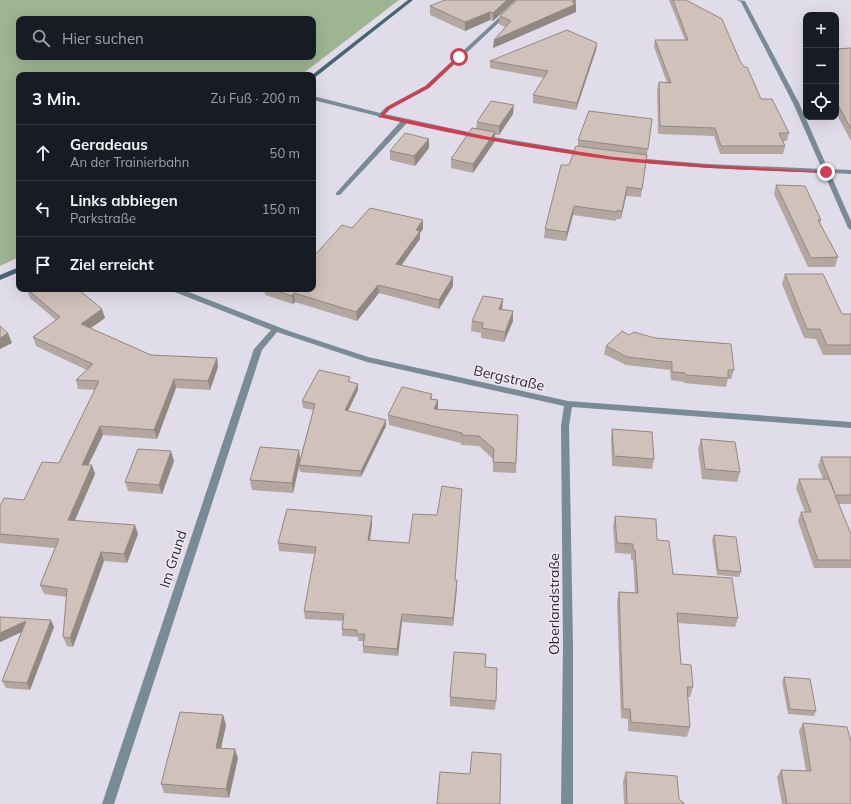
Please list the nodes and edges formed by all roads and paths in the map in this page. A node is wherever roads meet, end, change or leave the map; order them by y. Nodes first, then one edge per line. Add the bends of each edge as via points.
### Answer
1 (411, 0) edge
2 (521, 0) edge
3 (742, 0) edge
4 (316, 75) edge
5 (316, 99) edge
6 (380, 116) junction
7 (404, 122) junction
8 (592, 155) edge
9 (627, 160) edge
10 (826, 172) junction
11 (851, 172) edge
12 (338, 194) dead end
13 (851, 228) edge
14 (16, 270) edge
15 (0, 278) edge
16 (183, 292) edge
17 (276, 329) junction
18 (568, 404) junction
19 (851, 425) edge
20 (108, 804) edge
21 (567, 804) edge

1 - 4 main road
2 - 6 street via 427,87 388,108
3 - 10 street via 796,103
5 - 6 street
6 - 7 street
7 - 8 street
7 - 12 street
9 - 10 street
10 - 11 street
10 - 13 street
14 - 15 main road
16 - 17 street, Bergstraße
17 - 18 street, Bergstraße via 367,359
17 - 20 street, Im Grund via 258,349
18 - 19 street, Bergstraße
18 - 21 street, Oberlandstraße via 565,426

